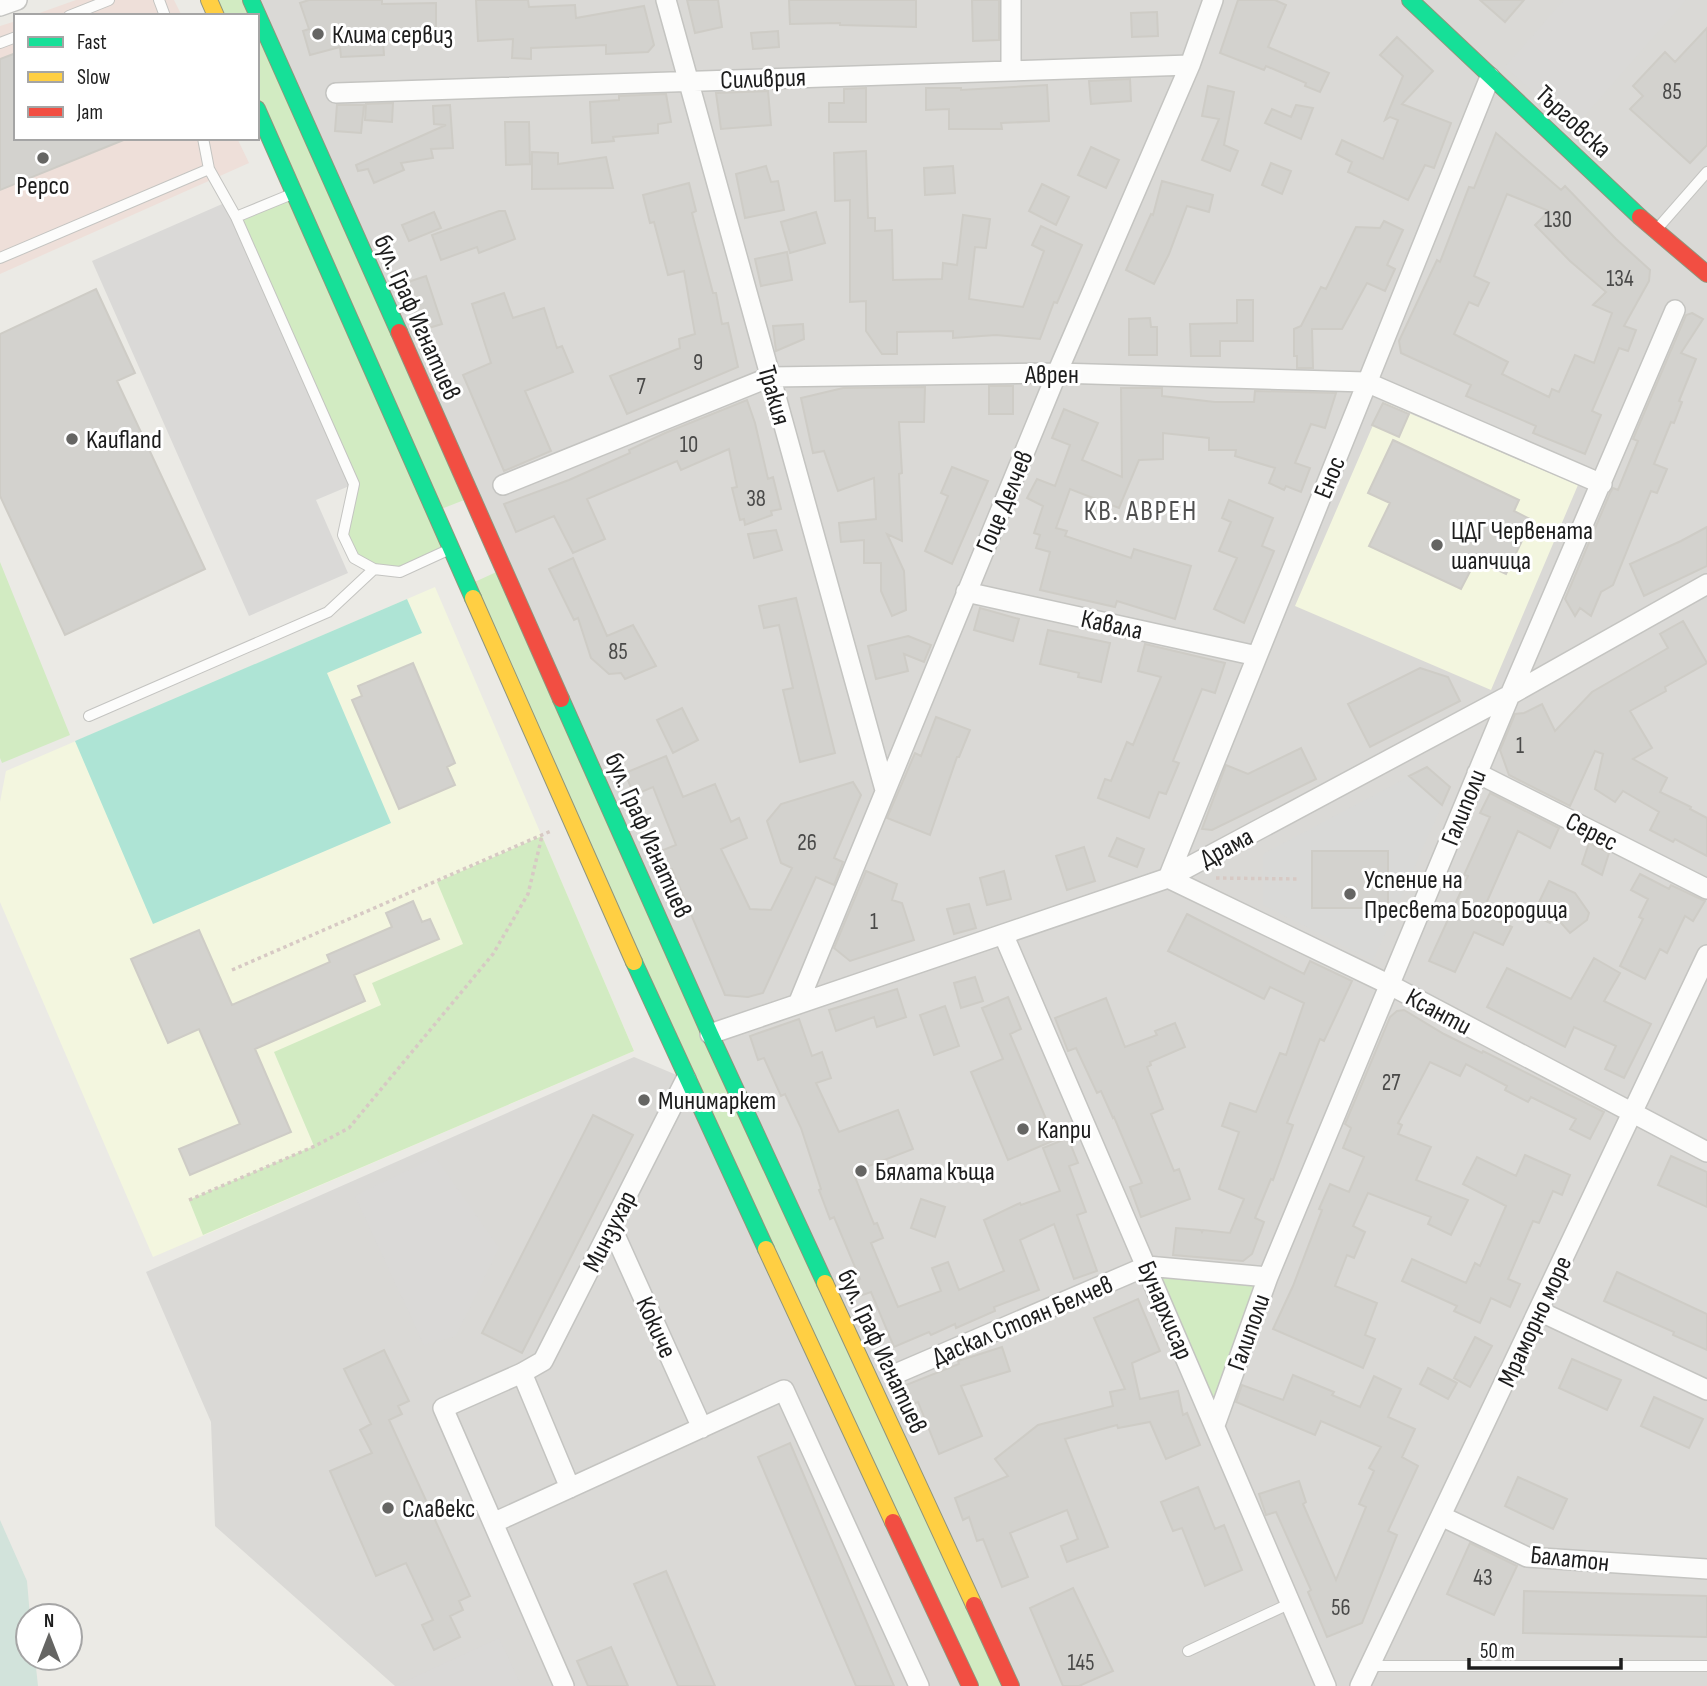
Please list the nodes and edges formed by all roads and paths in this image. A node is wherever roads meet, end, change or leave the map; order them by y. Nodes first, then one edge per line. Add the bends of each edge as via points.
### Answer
1 (17, 0) edge
2 (109, 0) edge
3 (666, 0) edge
4 (1010, 0) edge
5 (1213, 0) edge
6 (1410, 0) edge
7 (0, 6) edge
8 (74, 14) edge
9 (259, 20) edge
10 (1190, 65) junction
11 (1011, 70) junction
12 (1490, 77) junction
13 (688, 81) junction
14 (336, 93) dead end
15 (259, 113) edge
16 (203, 140) edge
17 (209, 169) junction
18 (1707, 172) edge
19 (294, 192) junction
20 (236, 218) junction
21 (1655, 231) junction
22 (0, 258) edge
23 (1707, 274) edge
24 (1675, 310) dead end
25 (1057, 373) junction
26 (770, 377) junction
27 (1366, 382) junction
28 (1602, 484) junction
29 (503, 485) dead end
30 (469, 540) junction
31 (374, 569) junction
32 (1707, 584) edge
33 (966, 592) junction
34 (1257, 656) junction
35 (1510, 695) junction
36 (89, 716) dead end
37 (1477, 773) junction
38 (885, 790) junction
39 (572, 821) junction
40 (542, 836) junction
41 (1168, 878) junction
42 (1209, 878) dead end
43 (1300, 879) dead end
44 (1707, 889) edge
45 (1004, 936) junction
46 (1707, 955) edge
47 (232, 970) dead end
48 (1390, 985) junction
49 (798, 1004) junction
50 (710, 1034) junction
51 (686, 1079) junction
52 (1633, 1114) junction
53 (1707, 1152) edge
54 (189, 1200) dead end
55 (611, 1226) junction
56 (1147, 1266) junction
57 (1268, 1277) junction
58 (1539, 1311) junction
59 (900, 1372) dead end
60 (522, 1373) junction
61 (1707, 1390) edge
62 (1215, 1425) junction
63 (702, 1428) junction
64 (569, 1489) junction
65 (1441, 1516) junction
66 (493, 1523) junction
67 (1707, 1569) edge
68 (1291, 1603) junction
69 (1188, 1651) dead end
70 (1369, 1666) junction
71 (1707, 1666) edge
72 (564, 1686) edge
73 (919, 1686) edge
74 (970, 1686) edge
75 (1011, 1686) edge
76 (1326, 1686) edge
77 (1360, 1686) edge

1 - 7 street
2 - 8 lane
3 - 13 street, Тракия
4 - 11 street
5 - 10 street, Гоце Делчев
6 - 12 main road, Търговска
9 - 30 main road, бул. Граф Игнатиев
10 - 11 street, Силиврия
10 - 25 street, Гоце Делчев
11 - 13 street, Силиврия
12 - 21 main road, Търговска
12 - 27 street, Енос
13 - 14 street, Силиврия
13 - 26 street, Тракия
15 - 19 main road, бул. Граф Игнатиев
16 - 17 lane
17 - 20 lane
17 - 22 lane
18 - 21 lane
19 - 20 lane
19 - 30 main road, бул. Граф Игнатиев
20 - 31 lane via 354,484 343,535 354,558
21 - 23 main road, Търговска
24 - 28 street, Галиполи
25 - 26 street, Аврен
25 - 27 street, Аврен
25 - 33 street, Гоце Делчев
26 - 29 street, Аврен
26 - 38 street, Тракия
27 - 28 street, Аврен
27 - 34 street, Енос
28 - 35 street, Галиполи
30 - 31 lane via 400,572
30 - 39 main road, бул. Граф Игнатиев
30 - 50 main road, бул. Граф Игнатиев
31 - 36 lane via 328,612
32 - 35 street, Драма
33 - 34 street, Кавала
33 - 38 street, Гоце Делчев
34 - 41 street, Енос
35 - 37 street, Галиполи
35 - 41 street, Драма
37 - 44 street, Серес
37 - 48 street, Галиполи
38 - 49 street, Гоце Делчев
39 - 40 path
39 - 51 main road, бул. Граф Игнатиев
40 - 47 path
40 - 54 path via 528,894 493,954 349,1128
41 - 45 street, Драма
41 - 48 street, Ксанти
42 - 43 path
45 - 49 street, Драма
45 - 56 street, Бунархисар
46 - 52 street, Мраморно море
48 - 52 street, Ксанти
48 - 57 street, Галиполи
49 - 50 street, Драма
50 - 51 main road
50 - 75 main road, бул. Граф Игнатиев
51 - 55 street, Минзухар
51 - 74 main road, бул. Граф Игнатиев
52 - 53 street, Ксанти
52 - 58 street, Мраморно море
55 - 60 street, Минзухар via 543,1361
55 - 63 street, Кокиче
56 - 57 street, Даскал Стоян Белчев
56 - 59 street, Даскал Стоян Белчев
56 - 62 street, Бунархисар
57 - 62 street, Галиполи
58 - 61 street
58 - 65 street, Мраморно море
60 - 64 street
60 - 66 street, Минзухар via 443,1408
62 - 68 street, Бунархисар
63 - 64 street
63 - 73 street via 784,1390
64 - 66 street
65 - 67 street, Балатон via 1527,1557
65 - 70 street, Мраморно море
66 - 72 street
68 - 69 lane
68 - 76 street, Бунархисар
70 - 71 lane
70 - 77 street, Мраморно море

